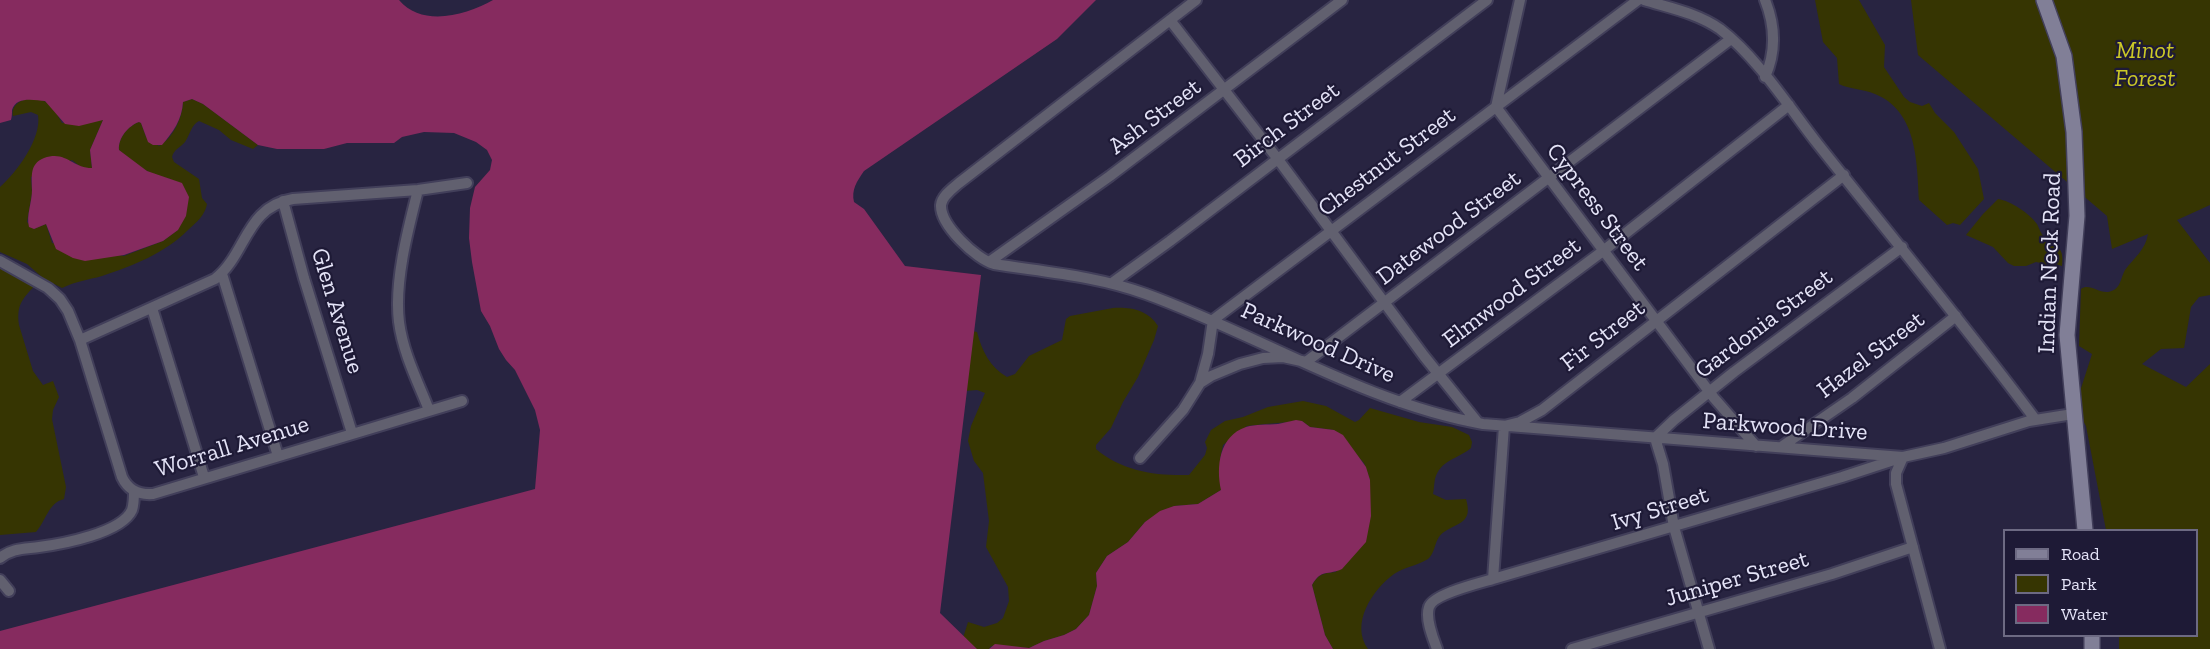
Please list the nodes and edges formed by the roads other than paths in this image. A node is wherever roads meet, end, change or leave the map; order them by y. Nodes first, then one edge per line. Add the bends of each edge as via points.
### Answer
1 (1196, 0) edge
2 (1342, 0) edge
3 (1487, 0) edge
4 (1520, 0) edge
5 (1638, 0) edge
6 (1644, 0) edge
7 (1765, 0) edge
8 (2044, 0) edge
9 (1170, 20) junction
10 (1731, 39) junction
11 (1765, 77) junction
12 (1224, 91) junction
13 (1789, 105) junction
14 (1496, 107) junction
15 (1277, 158) junction
16 (1844, 175) junction
17 (1550, 178) junction
18 (466, 183) dead end
19 (418, 190) junction
20 (284, 201) junction
21 (1332, 230) junction
22 (1902, 247) junction
23 (1604, 251) junction
24 (0, 261) edge
25 (989, 262) junction
26 (222, 274) junction
27 (1112, 283) junction
28 (1384, 303) junction
29 (152, 308) junction
30 (1956, 316) junction
31 (1213, 320) junction
32 (1656, 320) junction
33 (80, 340) junction
34 (1306, 362) junction
35 (1438, 373) junction
36 (1200, 383) junction
37 (1709, 392) junction
38 (462, 401) dead end
39 (1400, 402) junction
40 (429, 410) junction
41 (2073, 414) junction
42 (2035, 419) junction
43 (1478, 423) junction
44 (1504, 426) junction
45 (352, 433) junction
46 (1655, 438) junction
47 (1756, 446) junction
48 (1781, 447) junction
49 (278, 456) junction
50 (1903, 457) junction
51 (1140, 458) dead end
52 (204, 477) junction
53 (134, 491) junction
54 (1674, 527) junction
55 (2085, 529) edge
56 (1913, 547) junction
57 (0, 558) edge
58 (1493, 579) junction
59 (0, 580) edge
60 (9, 591) dead end
61 (1699, 612) junction
62 (1437, 649) edge
63 (1572, 649) edge
64 (1709, 649) edge
65 (1940, 649) edge

1 - 9 street, Parkwood Drive
2 - 12 street, Ash Street
3 - 15 street, Birch Street
4 - 14 street
5 - 14 street, Chestnut Street
6 - 10 street via 1702,18
7 - 11 street via 1773,34
8 - 41 street, Indian Neck Road via 2064,56 2074,142 2076,225 2067,335
9 - 12 street
9 - 25 street, Parkwood Drive via 945,196 942,209 950,226 972,251
10 - 11 street
10 - 17 street, Datewood Street
11 - 13 street
12 - 15 street
12 - 25 street, Ash Street
13 - 16 street
13 - 23 street, Elmwood Street
14 - 17 street, Cypress Street
14 - 21 street, Chestnut Street
15 - 21 street
15 - 27 street, Birch Street
16 - 22 street
16 - 32 street, Fir Street
17 - 23 street, Cypress Street
17 - 28 street, Datewood Street
18 - 19 street
19 - 20 street
19 - 40 street via 401,277 398,315
20 - 26 street via 272,205 254,222
20 - 45 street, Glen Avenue
21 - 28 street
21 - 31 street, Chestnut Street
22 - 30 street
22 - 37 street, Gardonia Street
23 - 32 street, Cypress Street
23 - 35 street, Elmwood Street
24 - 33 street via 57,296
25 - 27 street, Parkwood Drive
26 - 29 street
26 - 49 street
27 - 31 street, Parkwood Drive
28 - 34 street, Datewood Street
28 - 35 street
29 - 33 street
29 - 52 street
30 - 42 street
30 - 48 street, Hazel Street via 1852,398
31 - 34 street, Parkwood Drive
31 - 36 street
32 - 37 street, Cypress Street
32 - 44 street, Fir Street via 1542,410
33 - 53 street via 119,469
34 - 36 street via 1283,357 1255,360 1224,369
34 - 39 street, Parkwood Drive
35 - 39 street, Elmwood Street
35 - 43 street
36 - 51 street via 1188,404
37 - 46 street, Gardonia Street
37 - 47 street, Cypress Street
38 - 40 street, Worrall Avenue
39 - 43 street, Parkwood Drive
40 - 45 street, Worrall Avenue
41 - 42 street, Parkwood Drive
41 - 55 street, Indian Neck Road
42 - 50 street, Parkwood Drive
43 - 44 street, Parkwood Drive
44 - 46 street, Parkwood Drive
44 - 58 street
45 - 49 street, Worrall Avenue
46 - 47 street, Parkwood Drive
46 - 54 street via 1664,464
47 - 48 street, Parkwood Drive
48 - 50 street, Parkwood Drive
49 - 52 street, Worrall Avenue
50 - 54 street, Ivy Street
50 - 56 street via 1896,484
52 - 53 street, Worrall Avenue via 153,494
53 - 57 street, Worrall Avenue via 130,513 110,528 53,544 17,549
54 - 58 street, Ivy Street
54 - 61 street
56 - 61 street, Juniper Street
56 - 65 street
58 - 62 street, Ivy Street via 1438,597 1431,603 1428,614
59 - 60 street
61 - 63 street, Juniper Street
61 - 64 street

